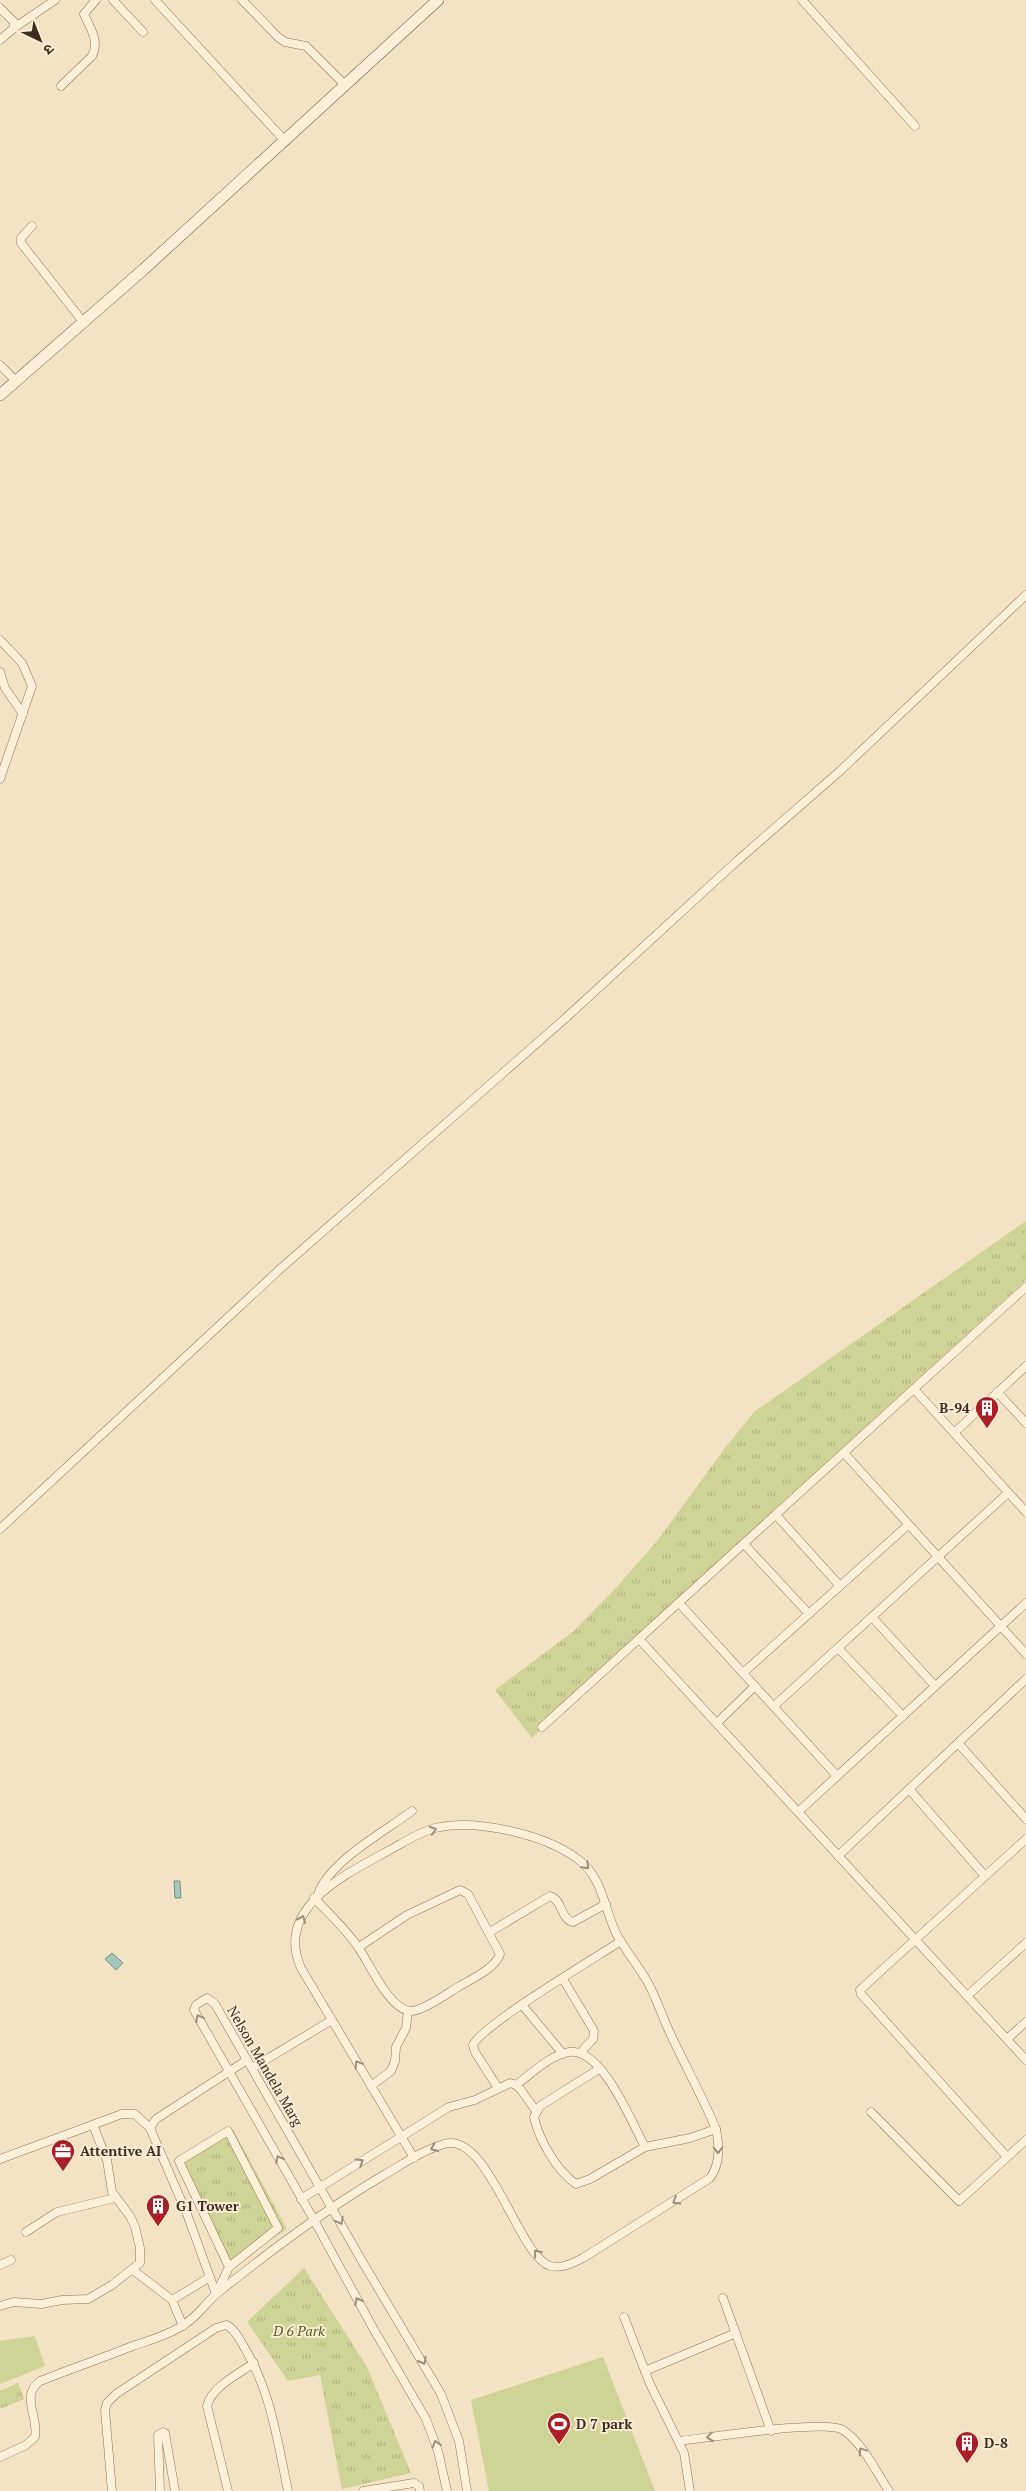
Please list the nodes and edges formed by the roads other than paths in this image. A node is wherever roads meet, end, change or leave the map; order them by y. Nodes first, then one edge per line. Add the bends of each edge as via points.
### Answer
1 (55, 0) edge
2 (96, 0) edge
3 (114, 0) edge
4 (155, 0) edge
5 (242, 0) edge
6 (438, 0) edge
7 (802, 0) edge
8 (0, 8) edge
9 (14, 28) junction
10 (143, 32) dead end
11 (0, 40) edge
12 (61, 86) dead end
13 (346, 86) junction
14 (915, 126) dead end
15 (285, 141) junction
16 (32, 226) dead end
17 (84, 322) junction
18 (0, 365) edge
19 (16, 381) junction
20 (0, 395) edge
21 (1026, 595) edge
22 (0, 640) edge
23 (0, 672) edge
24 (24, 714) junction
25 (0, 779) edge
26 (1026, 1287) edge
27 (1026, 1366) edge
28 (914, 1390) junction
29 (997, 1392) junction
30 (1026, 1423) edge
31 (954, 1433) junction
32 (844, 1454) junction
33 (1008, 1493) junction
34 (1026, 1512) edge
35 (776, 1515) junction
36 (908, 1525) junction
37 (0, 1529) edge
38 (744, 1544) junction
39 (938, 1557) junction
40 (840, 1586) junction
41 (679, 1603) junction
42 (1026, 1603) edge
43 (809, 1614) junction
44 (872, 1617) junction
45 (1000, 1626) junction
46 (639, 1639) junction
47 (838, 1648) junction
48 (1026, 1654) edge
49 (743, 1673) junction
50 (1026, 1679) edge
51 (755, 1686) junction
52 (935, 1686) junction
53 (774, 1706) junction
54 (903, 1716) junction
55 (717, 1723) junction
56 (542, 1727) dead end
57 (958, 1743) junction
58 (837, 1776) junction
59 (909, 1789) junction
60 (412, 1811) dead end
61 (798, 1812) junction
62 (1026, 1819) edge
63 (1026, 1839) edge
64 (838, 1856) junction
65 (986, 1876) junction
66 (316, 1896) junction
67 (606, 1904) junction
68 (490, 1932) junction
69 (915, 1940) junction
70 (621, 1941) junction
71 (1026, 1943) edge
72 (359, 1947) junction
73 (564, 1978) junction
74 (967, 1996) junction
75 (523, 2006) junction
76 (408, 2011) junction
77 (332, 2020) junction
78 (1026, 2022) edge
79 (1007, 2039) junction
80 (580, 2053) junction
81 (564, 2054) junction
82 (247, 2060) junction
83 (1026, 2060) edge
84 (252, 2068) junction
85 (599, 2069) junction
86 (228, 2072) junction
87 (516, 2085) junction
88 (371, 2086) junction
89 (498, 2088) junction
90 (536, 2111) junction
91 (871, 2112) dead end
92 (93, 2125) junction
93 (150, 2128) junction
94 (716, 2128) junction
95 (400, 2136) junction
96 (1026, 2140) edge
97 (645, 2147) junction
98 (1007, 2157) junction
99 (414, 2158) junction
100 (0, 2159) edge
101 (320, 2188) junction
102 (115, 2198) junction
103 (301, 2199) junction
104 (332, 2207) junction
105 (314, 2220) junction
106 (26, 2232) dead end
107 (12, 2260) dead end
108 (0, 2265) edge
109 (229, 2267) junction
110 (133, 2270) junction
111 (210, 2277) junction
112 (216, 2294) junction
113 (722, 2298) dead end
114 (172, 2300) junction
115 (0, 2306) edge
116 (624, 2317) dead end
117 (183, 2326) junction
118 (736, 2334) junction
119 (254, 2364) junction
120 (645, 2371) junction
121 (771, 2431) junction
122 (679, 2441) junction
123 (0, 2457) edge
124 (112, 2491) edge
125 (160, 2491) edge
126 (175, 2491) edge
127 (228, 2491) edge
128 (288, 2491) edge
129 (363, 2491) edge
130 (420, 2491) edge
131 (447, 2491) edge
132 (467, 2491) edge
133 (690, 2491) edge
134 (890, 2491) edge

1 - 9 street
2 - 12 street via 84,14 96,41 95,50
3 - 10 street
4 - 15 street
5 - 13 street via 278,37 285,42 306,46
6 - 13 street
7 - 14 street
8 - 9 street via 14,22
9 - 11 street
13 - 15 street
15 - 17 street
16 - 17 street via 21,238 21,243
17 - 19 street
18 - 19 street
19 - 20 street
21 - 37 street via 840,771 279,1270
22 - 24 street via 22,663 32,680
23 - 24 street via 5,688
24 - 25 street
26 - 28 street
27 - 29 street
28 - 31 street
28 - 32 street
29 - 30 street
29 - 31 street
31 - 33 street
32 - 35 street
32 - 36 street
33 - 34 street
33 - 39 street
35 - 38 street
35 - 40 street
36 - 39 street
36 - 40 street
38 - 41 street
38 - 43 street
39 - 44 street
39 - 45 street
40 - 43 street
41 - 46 street
41 - 49 street
42 - 45 street
43 - 49 street
44 - 47 street
44 - 52 street
45 - 48 street
45 - 52 street
46 - 55 street
46 - 56 street
47 - 53 street
47 - 54 street
49 - 51 street
50 - 57 street
51 - 53 street
51 - 55 street
52 - 54 street
53 - 58 street
54 - 58 street
55 - 61 street
57 - 59 street
57 - 62 street
58 - 61 street
59 - 64 street
59 - 65 street
60 - 66 street via 338,1865 327,1876
61 - 64 street
63 - 65 street
64 - 69 street
65 - 69 street
66 -> 67 street via 375,1858 421,1834 435,1828 465,1826 516,1832 559,1846 589,1869
66 - 72 street
77 -> 66 street via 301,1968 296,1951 299,1922
67 - 68 street via 573,1922 566,1918 557,1900 550,1896
67 - 70 street
68 - 72 street via 468,1894 460,1890 407,1915
68 - 76 street via 500,1954 494,1964 419,2009
69 - 74 street
69 - 98 street via 860,1993
70 - 73 street
70 - 94 street via 648,1983
71 - 74 street
72 - 76 street via 387,1992
73 - 75 street
73 - 80 street via 594,2031 593,2038
74 - 79 street
75 - 81 street
75 - 89 street via 494,2024 473,2045
76 - 88 street via 406,2028 396,2046 394,2066
77 - 84 street
88 -> 77 street
78 - 79 street
79 - 83 street
80 - 81 street
80 - 85 street
81 - 87 street
82 - 84 street, Nelson Mandela Marg
82 - 86 street
86 -> 82 street, Nelson Mandela Marg via 194,2010 196,2004 207,1998 212,2000
84 - 101 street, Nelson Mandela Marg
85 - 90 street
85 - 97 street via 618,2093
86 - 93 street via 156,2120
103 -> 86 street, Nelson Mandela Marg
87 - 89 street via 510,2083
87 - 90 street
88 - 95 street
89 - 95 street via 475,2100 449,2107
90 - 97 street via 535,2123 545,2143 564,2174 576,2184
91 - 98 street via 959,2201
92 - 93 street via 129,2113
92 - 100 street
92 - 102 street via 107,2160
93 - 111 street
94 - 97 street via 690,2138
94 -> 99 street via 718,2164 704,2184 582,2258 563,2266 549,2265 536,2254 494,2182 466,2147 457,2143 444,2144
95 - 99 street
101 -> 95 street
96 - 98 street
99 - 104 street
101 - 103 street
101 - 104 street, Nelson Mandela Marg
102 - 106 street via 56,2212
102 - 110 street via 133,2220 138,2237 141,2259
103 - 105 street, Nelson Mandela Marg
104 - 105 street
104 -> 132 street, Nelson Mandela Marg via 441,2394 459,2441
105 - 112 street
131 -> 105 street, Nelson Mandela Marg via 438,2451 426,2419
107 - 108 street
109 - 109 street via 278,2228 228,2131 179,2161
109 - 112 street
110 - 114 street
110 - 115 street via 88,2299 41,2304 14,2302
111 - 112 street
111 - 114 street
112 - 117 street
113 - 118 street
114 - 117 street
116 - 120 street
117 - 123 street via 40,2381 30,2397 35,2437
118 - 120 street
118 - 121 street
119 - 124 street via 233,2330 226,2325 220,2326 111,2398 105,2410
119 - 127 street via 212,2395 207,2406
119 - 128 street via 265,2388
120 - 122 street
121 -> 122 street
134 -> 121 street via 854,2440 841,2429 813,2427
122 - 133 street via 686,2461
125 - 126 street via 158,2435 162,2432 165,2433
129 - 130 street via 414,2483

